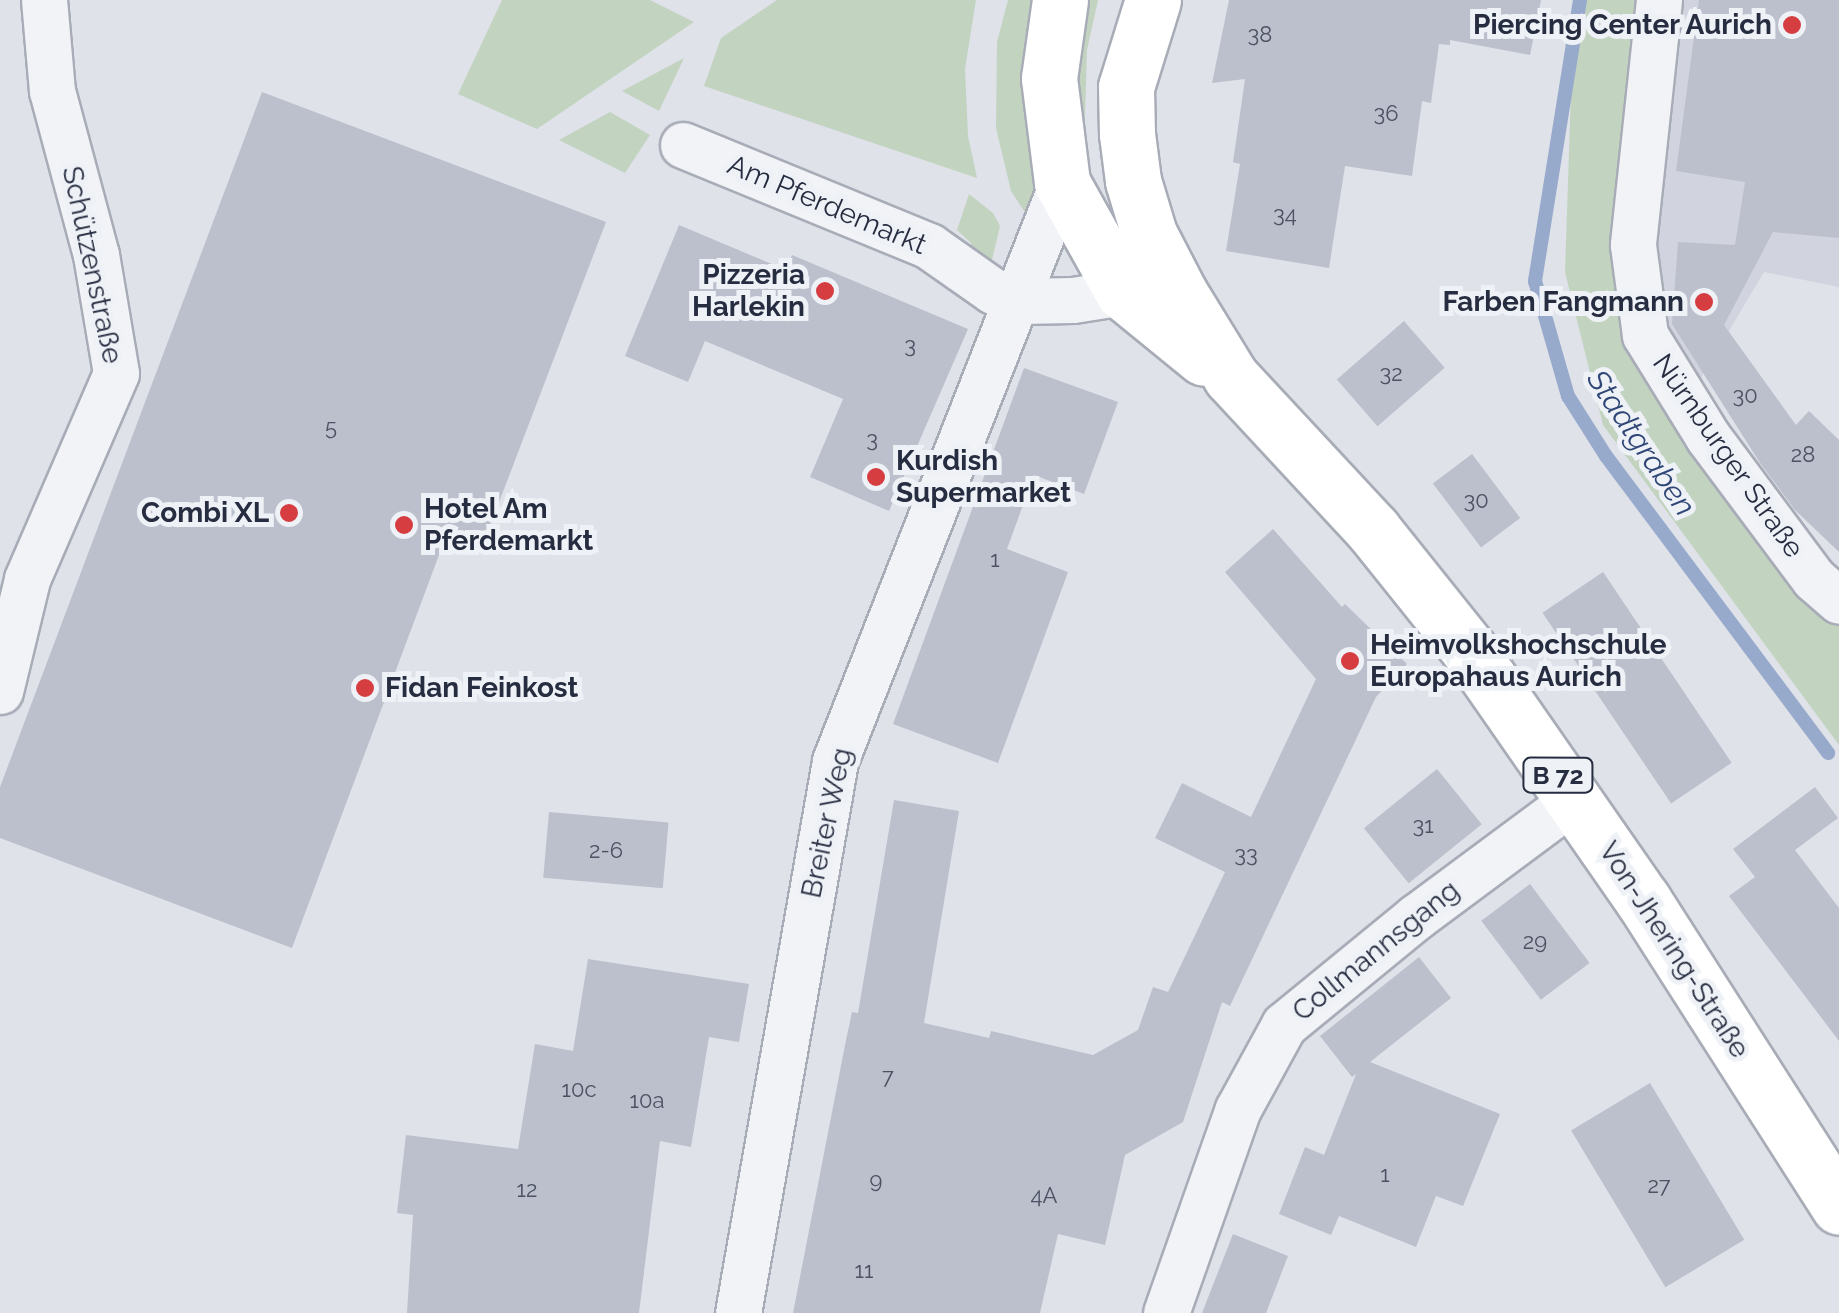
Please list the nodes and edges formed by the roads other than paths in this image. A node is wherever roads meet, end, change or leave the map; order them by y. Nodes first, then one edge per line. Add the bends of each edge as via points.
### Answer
1 (44, 0) edge
2 (1060, 0) edge
3 (1153, 0) edge
4 (1658, 0) edge
5 (683, 144) dead end
6 (1062, 184) junction
7 (1123, 292) junction
8 (1020, 301) junction
9 (1232, 377) junction
10 (1839, 602) edge
11 (0, 691) edge
12 (1575, 800) junction
13 (1839, 1207) edge
14 (738, 1313) edge
15 (1166, 1313) edge

1 - 11 street, Schützenstraße via 52,91 96,255 116,372 27,579
2 - 6 main road, Von-Jhering-Straße / B 72 via 1050,115
3 - 9 main road, Von-Jhering-Straße / B 72 via 1126,87 1133,180 1149,234
4 - 10 street, Nürnburger Straße via 1633,245 1645,335 1708,438 1814,579
5 - 8 street, Am Pferdemarkt via 930,246
6 - 7 main road, Von-Jhering-Straße / B 72
6 - 8 street, Breiter Weg
7 - 8 street
7 - 9 main road, Von-Jhering-Straße / B 72
8 - 14 street, Breiter Weg via 835,761
9 - 12 main road, Von-Jhering-Straße / B 72 via 1409,575
12 - 13 main road, Von-Jhering-Straße / B 72
12 - 15 street, Collmannsgang via 1284,1025 1238,1109

